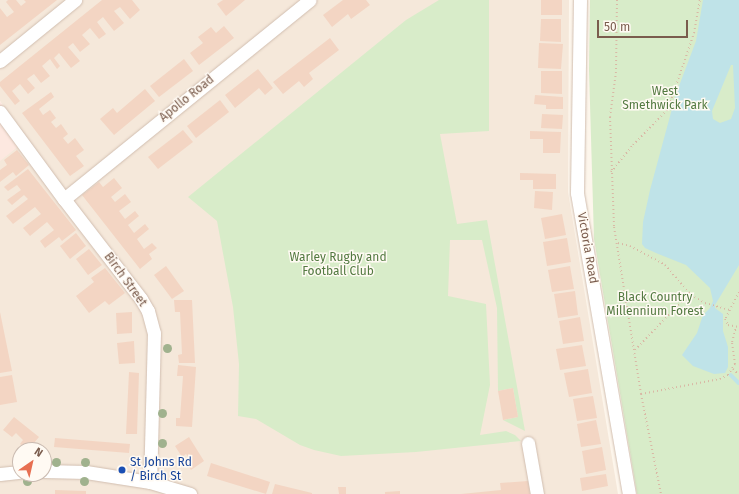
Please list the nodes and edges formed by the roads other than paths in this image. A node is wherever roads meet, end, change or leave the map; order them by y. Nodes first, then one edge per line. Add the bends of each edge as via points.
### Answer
1 (75, 0) edge
2 (310, 0) edge
3 (580, 0) edge
4 (0, 61) edge
5 (0, 112) edge
6 (64, 199) junction
7 (528, 443) dead end
8 (52, 471) edge
9 (12, 473) edge
10 (0, 474) edge
11 (150, 482) junction
12 (190, 494) edge
13 (537, 494) edge
14 (629, 494) edge

1 - 4 street
2 - 6 street, Apollo Road
3 - 14 street, Victoria Road via 577,193
5 - 6 street, Birch Street
6 - 11 street, Birch Street via 148,311 154,333
7 - 13 street
8 - 11 street via 86,472
9 - 10 street
11 - 12 street

